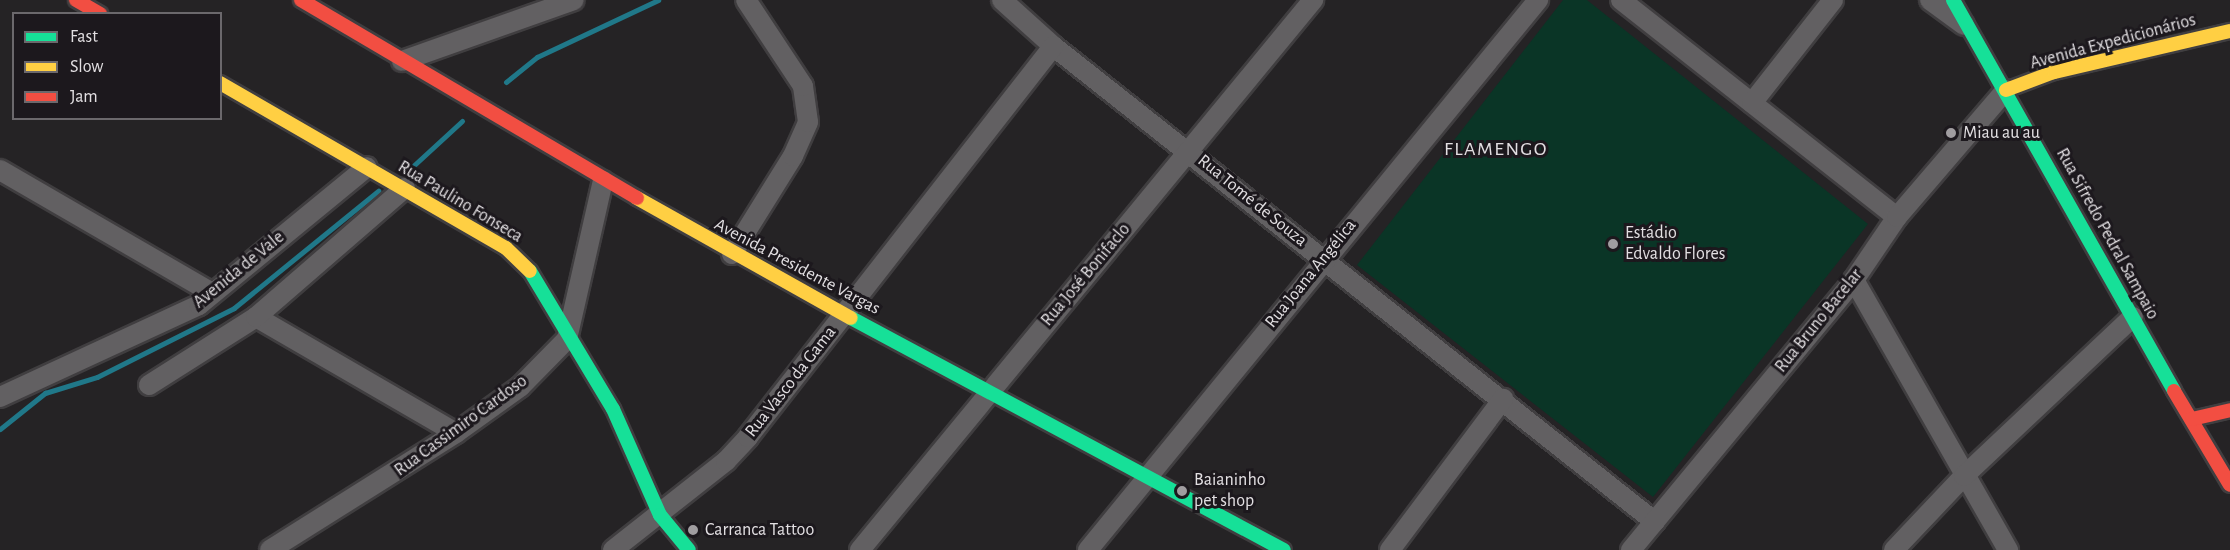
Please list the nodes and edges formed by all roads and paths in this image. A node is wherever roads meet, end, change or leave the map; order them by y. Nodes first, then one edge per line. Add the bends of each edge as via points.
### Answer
1 (76, 0) edge
2 (301, 0) edge
3 (574, 0) edge
4 (746, 0) edge
5 (1002, 0) edge
6 (1313, 0) edge
7 (1538, 0) edge
8 (1621, 0) edge
9 (1833, 0) edge
10 (1930, 0) edge
11 (1953, 0) edge
12 (534, 7) edge
13 (97, 12) edge
14 (1967, 27) junction
15 (2230, 31) edge
16 (1053, 46) junction
17 (402, 61) junction
18 (222, 84) edge
19 (2006, 90) junction
20 (1752, 103) junction
21 (1189, 150) junction
22 (367, 166) junction
23 (0, 170) edge
24 (603, 181) junction
25 (405, 188) junction
26 (1897, 217) junction
27 (732, 254) junction
28 (1323, 258) junction
29 (1854, 280) junction
30 (212, 293) junction
31 (845, 314) junction
32 (256, 317) junction
33 (2133, 318) junction
34 (567, 339) junction
35 (149, 385) dead end
36 (989, 391) junction
37 (0, 397) edge
38 (1503, 399) junction
39 (2230, 410) edge
40 (2192, 419) junction
41 (456, 434) junction
42 (1964, 476) junction
43 (1145, 478) junction
44 (2230, 485) edge
45 (660, 515) junction
46 (1655, 522) junction
47 (617, 549) edge
48 (270, 550) edge
49 (689, 550) edge
50 (860, 550) edge
51 (1088, 550) edge
52 (1284, 550) edge
53 (1390, 550) edge
54 (1631, 550) edge
55 (1894, 550) edge
56 (2008, 550) edge

1 - 13 main road
2 - 17 main road, Avenida Presidente Vargas
3 - 12 street
4 - 27 street via 803,86 808,122 793,156
5 - 16 street, Rua Tomé de Souza
6 - 21 street, Rua José Bonifaclo
7 - 28 street, Rua Joana Angélica
8 - 20 street
9 - 20 street
10 - 14 street
11 - 14 main road, Rua Sifredo Pedral Sampaio
12 - 17 street
14 - 19 main road, Rua Sifredo Pedral Sampaio
15 - 19 main road, Avenida Expedicionários via 2054,72
16 - 21 street, Rua Tomé de Souza
16 - 31 street, Rua Vasco da Gama
17 - 24 main road, Avenida Presidente Vargas
18 - 22 main road, Rua Paulino Fonseca
19 - 26 street, Rua Bruno Bacelar
19 - 33 main road, Rua Sifredo Pedral Sampaio
20 - 26 street
21 - 28 street, Rua Tomé de Souza
21 - 36 street, Rua José Bonifaclo
22 - 25 main road, Rua Paulino Fonseca
22 - 30 street, Avenida de Vale
23 - 30 street
24 - 27 main road, Avenida Presidente Vargas
24 - 34 street
25 - 32 street
25 - 34 main road, Rua Paulino Fonseca via 526,265
26 - 29 street, Rua Bruno Bacelar
27 - 31 main road, Avenida Presidente Vargas
28 - 38 street, Rua Tomé de Souza
28 - 43 street, Rua Joana Angélica
29 - 42 street
29 - 46 street, Rua Bruno Bacelar
30 - 37 street, Avenida de Vale via 139,336
31 - 36 main road, Avenida Presidente Vargas
31 - 45 street, Rua Vasco da Gama via 726,461
32 - 35 street
32 - 41 street
33 - 40 main road, Rua Sifredo Pedral Sampaio
33 - 42 street
34 - 41 street, Rua Cassimiro Cardoso via 520,387
34 - 45 main road, Rua Paulino Fonseca via 640,461
36 - 43 main road, Avenida Presidente Vargas
36 - 50 street, Rua José Bonifaclo
38 - 46 street, Rua Tomé de Souza
38 - 53 street
39 - 40 main road
40 - 44 main road, Rua Sifredo Pedral Sampaio
41 - 48 street, Rua Cassimiro Cardoso
42 - 55 street
42 - 56 street
43 - 51 street, Rua Joana Angélica
43 - 52 main road, Avenida Presidente Vargas
45 - 47 street, Rua Vasco da Gama
45 - 49 main road, Rua Paulino Fonseca
46 - 54 street, Rua Bruno Bacelar

